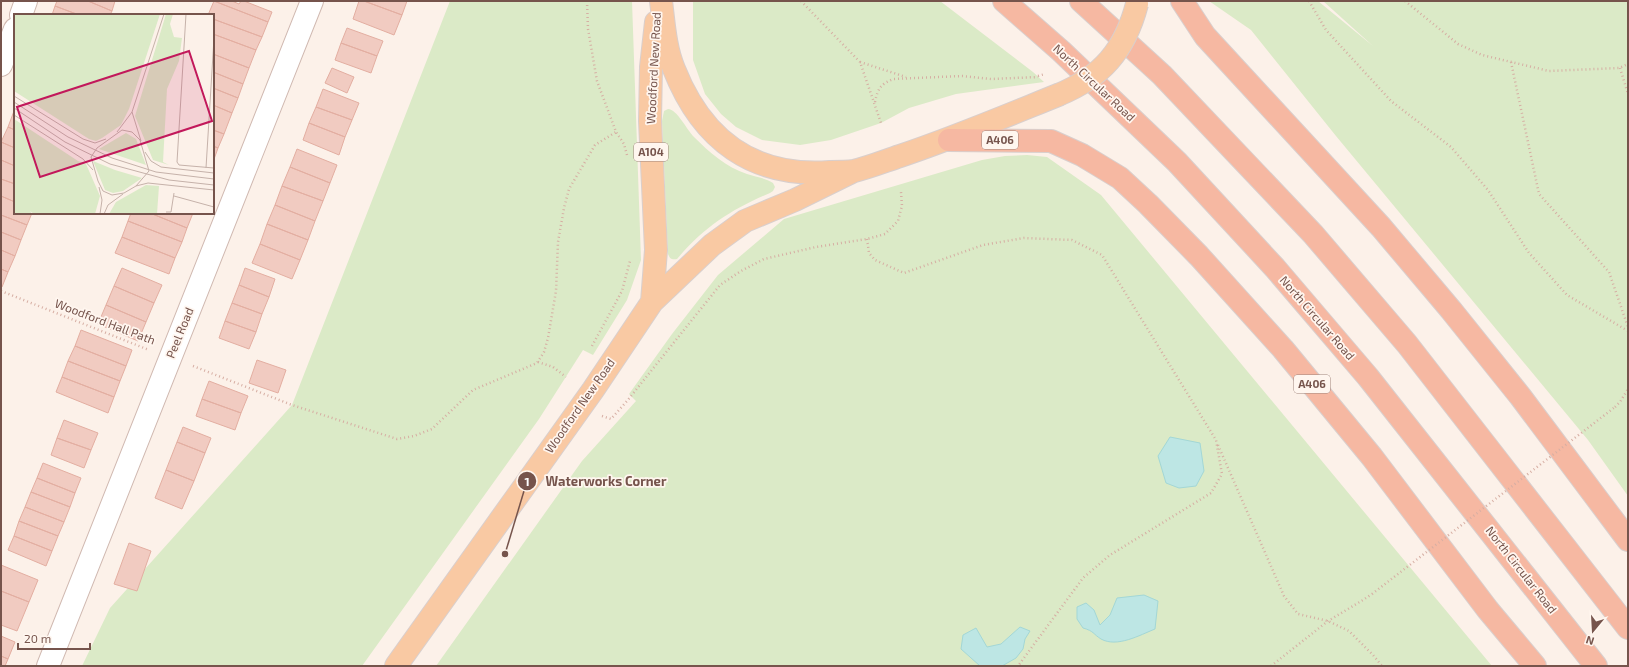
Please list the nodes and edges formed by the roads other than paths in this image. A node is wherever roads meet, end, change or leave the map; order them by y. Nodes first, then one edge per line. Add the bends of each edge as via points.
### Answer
1 (26, 1) edge
2 (312, 1) edge
3 (658, 1) edge
4 (661, 1) edge
5 (1004, 1) edge
6 (1081, 1) edge
7 (1182, 1) edge
8 (1137, 3) edge
9 (21, 14) edge
10 (14, 32) edge
11 (1, 64) edge
12 (949, 140) junction
13 (854, 171) junction
14 (652, 302) junction
15 (1628, 540) edge
16 (1628, 628) edge
17 (48, 666) edge
18 (396, 666) edge
19 (1535, 666) edge
20 (1596, 666) edge

1 - 9 street
2 - 17 street, Peel Road
3 - 14 main road, Woodford New Road / A104 via 651,67 650,121 656,250
4 - 13 main road via 665,36 674,68 694,111 730,146 747,158 790,172
5 - 20 highway, North Circular Road via 1061,51 1177,162 1275,268 1368,377
6 - 16 highway via 1162,75 1312,234 1407,344
7 - 15 highway via 1205,36 1380,227 1451,310 1520,396
8 - 12 main road, bridge via 1127,34 1110,61 1086,81
10 - 11 street
12 - 13 main road
12 - 19 highway, A406 via 1052,141 1082,155 1120,178 1199,256 1283,349 1372,457 1488,610
13 - 14 main road, Woodford New Road / A104 via 745,221 712,245
14 - 18 main road, Woodford New Road / A104 via 593,390

